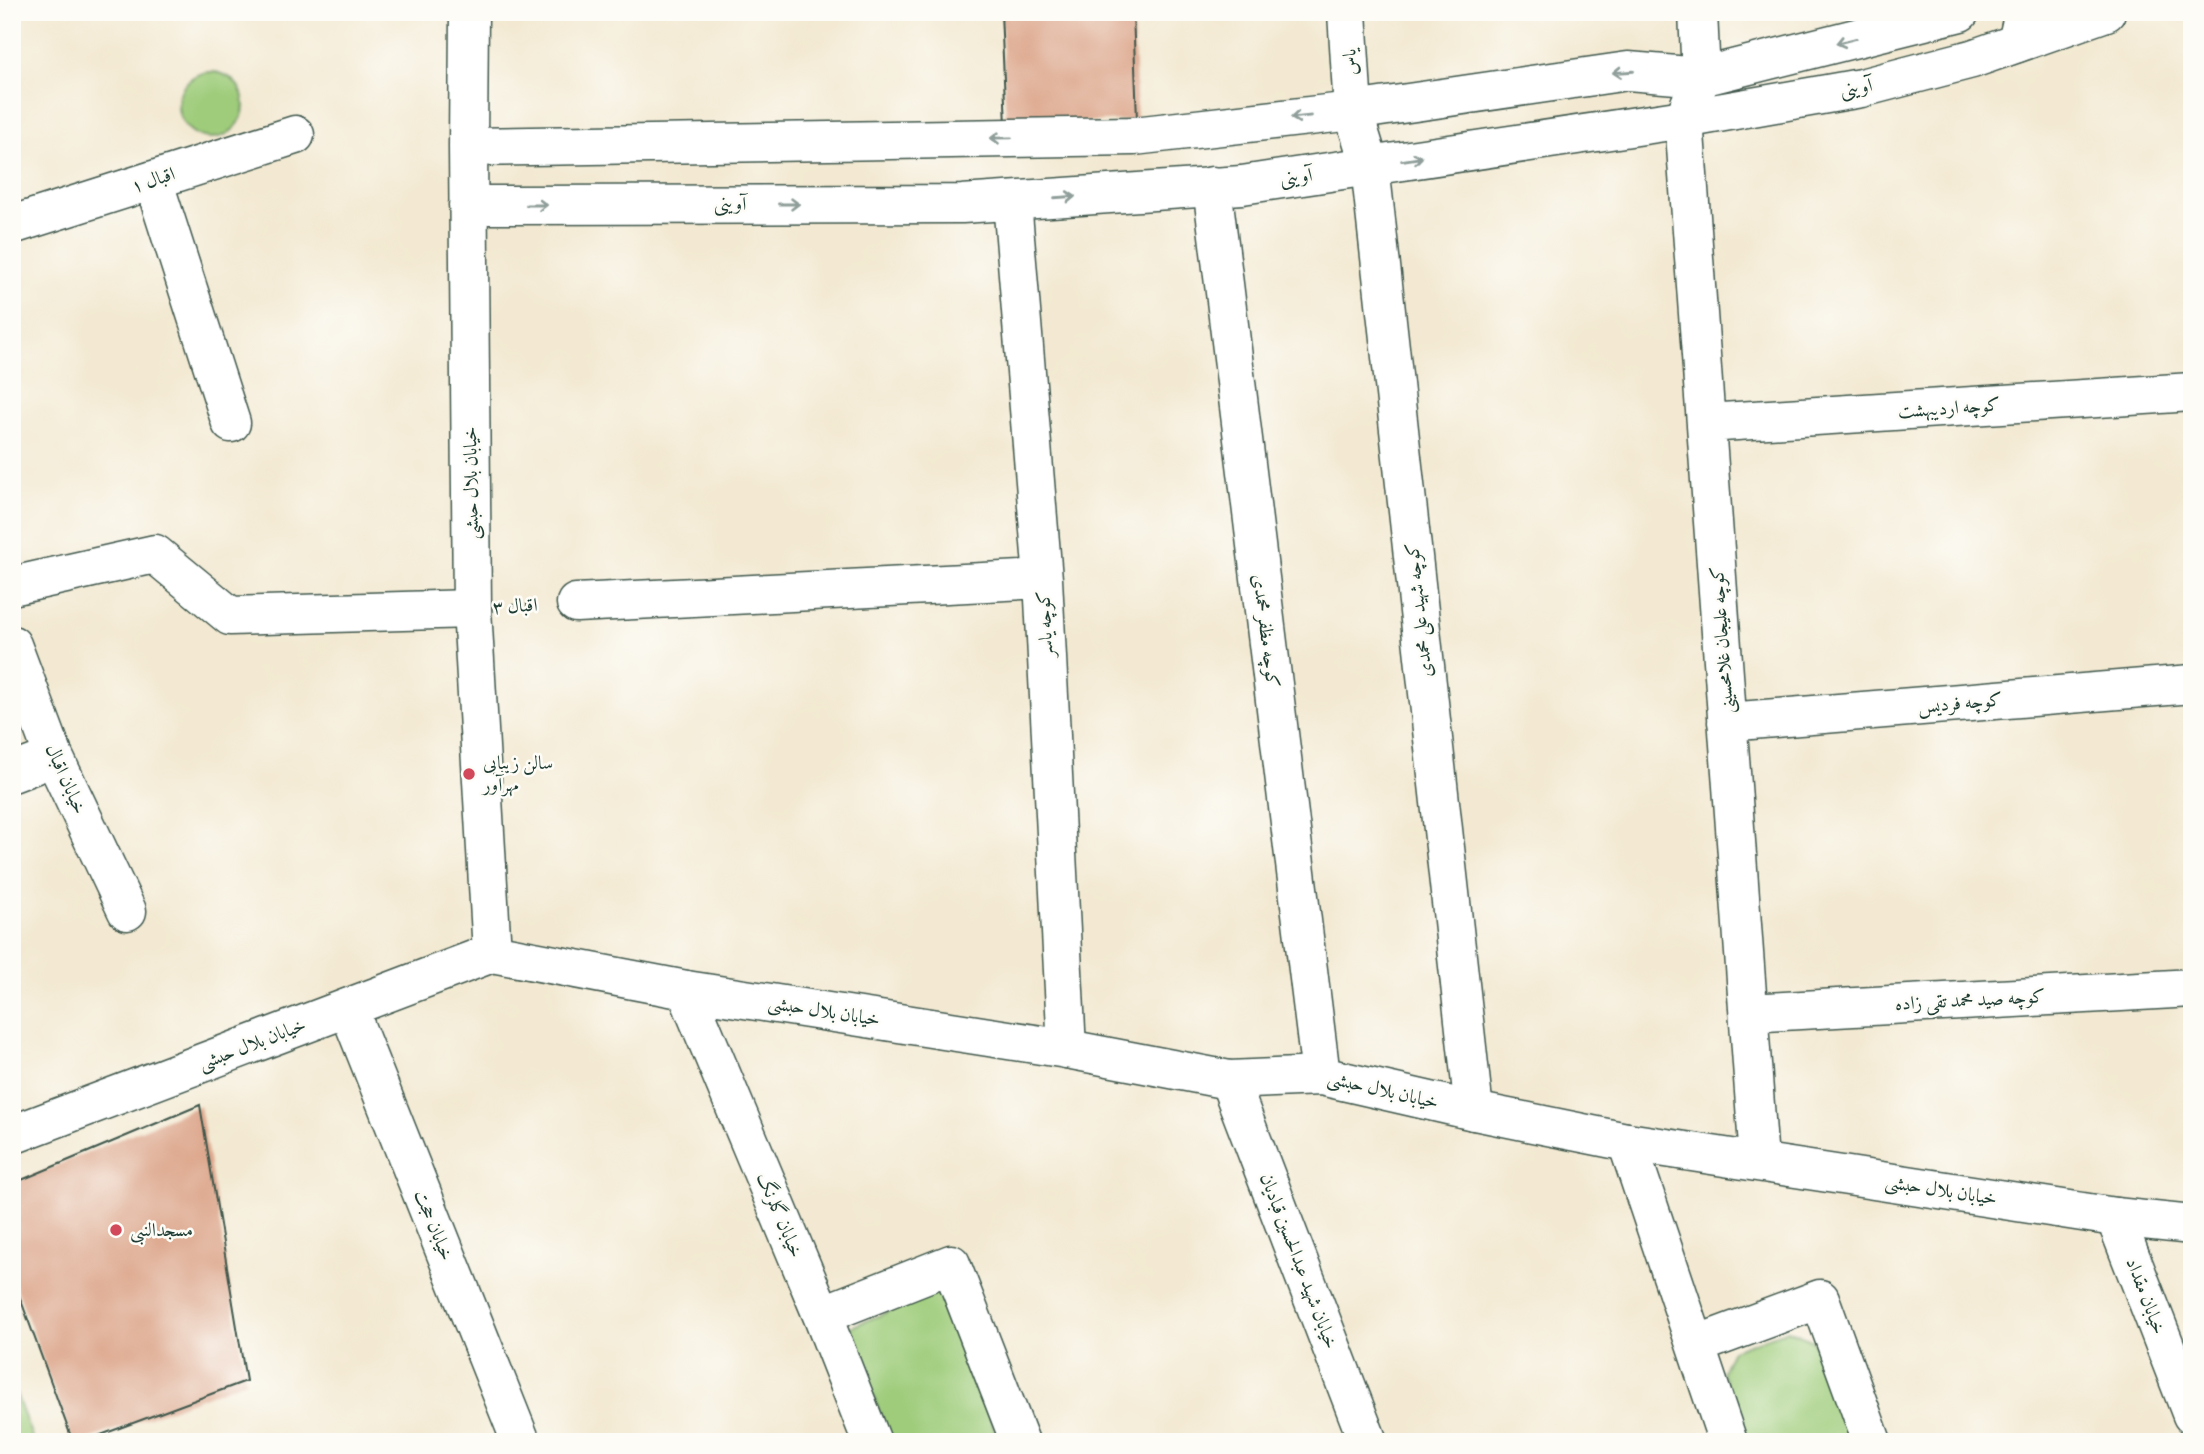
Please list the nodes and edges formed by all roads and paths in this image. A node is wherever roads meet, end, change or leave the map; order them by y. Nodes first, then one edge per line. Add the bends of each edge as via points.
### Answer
1 (469, 12) edge
2 (1347, 12) edge
3 (1698, 12) edge
4 (1960, 12) edge
5 (2106, 12) edge
6 (2021, 28) edge
7 (1701, 77) junction
8 (1353, 111) junction
9 (1684, 119) junction
10 (295, 135) dead end
11 (468, 147) junction
12 (1370, 166) junction
13 (153, 180) junction
14 (1212, 186) junction
15 (1012, 201) junction
16 (468, 205) junction
17 (12, 225) edge
18 (2192, 392) edge
19 (231, 423) dead end
20 (1706, 423) junction
21 (1042, 579) junction
22 (12, 586) edge
23 (576, 603) joint
24 (472, 608) junction
25 (12, 645) edge
26 (2192, 684) edge
27 (1727, 722) junction
28 (54, 757) junction
29 (12, 773) edge
30 (127, 911) dead end
31 (492, 953) junction
32 (2192, 988) edge
33 (686, 990) junction
34 (348, 1008) junction
35 (1749, 1013) junction
36 (1067, 1049) junction
37 (1321, 1076) junction
38 (1229, 1080) junction
39 (1474, 1111) junction
40 (12, 1135) edge
41 (1627, 1142) junction
42 (1759, 1161) junction
43 (2115, 1217) junction
44 (2192, 1225) edge
45 (822, 1315) junction
46 (1696, 1345) junction
47 (2192, 1415) edge
48 (521, 1442) edge
49 (872, 1442) edge
50 (1020, 1442) edge
51 (1368, 1442) edge
52 (1728, 1442) edge
53 (1871, 1442) edge

1 - 11 street, خیابان بلال حبشی
2 - 8 street, یاس
3 - 7 street
4 -> 7 street
5 - 6 street, آوینی
6 - 9 street, آوینی via 1972,59 1861,88
7 -> 8 street via 1628,71
7 - 9 street
8 -> 11 street via 1134,136
8 - 12 street, کوچه شهید علی محمدی
12 -> 9 street, آوینی
9 - 20 street, کوچه علیجان غلامحسینی
10 - 13 street, اقبال ۱
11 - 16 street, خیابان بلال حبشی
12 - 14 street, آوینی
12 - 39 street, کوچه شهید علی محمدی
13 - 17 street, اقبال ۱
13 - 19 street
15 -> 14 street, آوینی
14 - 37 street, کوچه مظفر محمدی
16 -> 15 street, آوینی
15 - 21 street, کوچه یاسر
16 - 24 street, خیابان بلال حبشی
18 - 20 street, کوچه اردیبهشت
20 - 27 street, کوچه علیجان غلامحسینی
21 - 23 street
21 - 36 street, کوچه یاسر
22 - 24 street, اقبال ۳ via 156,554 230,616
23 - 24 path, اقبال ۳
24 - 31 street, خیابان بلال حبشی
25 - 28 street, خیابان اقبال
26 - 27 street, کوچه فردیس
27 - 35 street, کوچه علیجان غلامحسینی
28 - 29 street
28 - 30 street, خیابان اقبال
31 - 33 street, خیابان بلال حبشی
31 - 34 street, خیابان بلال حبشی
32 - 35 street, کوچه صید محمد تقی زاده
33 - 36 street, خیابان بلال حبشی
33 - 45 street, خیابان گلرنگ
34 - 40 street, خیابان بلال حبشی
34 - 48 street, خیابان حجت
35 - 42 street, کوچه علیجان غلامحسینی
36 - 38 street, خیابان بلال حبشی
37 - 38 street, خیابان بلال حبشی
37 - 39 street, خیابان بلال حبشی
38 - 51 street, خیابان شهید عبدالحسین قبادیان
39 - 41 street, خیابان بلال حبشی
41 - 42 street, خیابان بلال حبشی
41 - 46 street
42 - 43 street, خیابان بلال حبشی
43 - 44 street, خیابان بلال حبشی
43 - 47 street, خیابان مقداد
45 - 49 street, خیابان گلرنگ
45 - 50 street via 951,1264
46 - 52 street
46 - 53 street via 1820,1298

